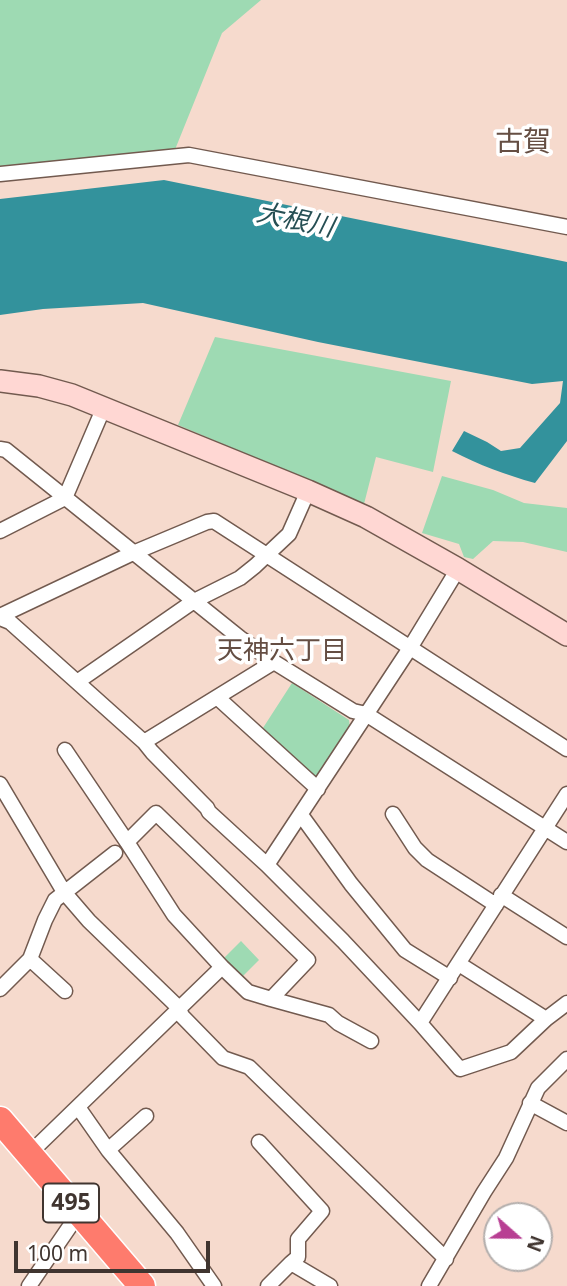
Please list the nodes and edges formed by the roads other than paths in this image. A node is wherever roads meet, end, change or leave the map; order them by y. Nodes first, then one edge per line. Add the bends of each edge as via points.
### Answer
1 (0, 174) edge
2 (567, 227) edge
3 (0, 381) edge
4 (104, 407) junction
5 (0, 449) edge
6 (308, 491) junction
7 (65, 498) junction
8 (0, 531) edge
9 (133, 554) junction
10 (266, 556) junction
11 (458, 569) junction
12 (194, 601) junction
13 (0, 617) edge
14 (567, 635) edge
15 (410, 648) junction
16 (274, 662) junction
17 (77, 682) junction
18 (218, 698) junction
19 (366, 714) junction
20 (144, 742) junction
21 (567, 749) edge
22 (65, 750) dead end
23 (0, 784) edge
24 (317, 789) junction
25 (567, 794) edge
26 (393, 814) dead end
27 (301, 815) junction
28 (545, 828) junction
29 (127, 842) junction
30 (567, 842) edge
31 (115, 853) dead end
32 (267, 866) junction
33 (64, 892) junction
34 (499, 900) junction
35 (567, 937) edge
36 (30, 959) junction
37 (459, 964) junction
38 (222, 967) junction
39 (450, 978) junction
40 (0, 989) edge
41 (65, 991) dead end
42 (271, 999) junction
43 (567, 1003) edge
44 (179, 1008) junction
45 (546, 1018) junction
46 (420, 1023) junction
47 (371, 1041) dead end
48 (567, 1059) edge
49 (530, 1103) junction
50 (78, 1107) junction
51 (146, 1116) dead end
52 (0, 1120) edge
53 (567, 1124) edge
54 (259, 1142) dead end
55 (108, 1150) junction
56 (29, 1154) junction
57 (79, 1213) junction
58 (446, 1259) junction
59 (291, 1264) junction
60 (29, 1286) edge
61 (142, 1286) edge
62 (214, 1286) edge
63 (268, 1286) edge
64 (330, 1286) edge
65 (429, 1286) edge

1 - 2 street via 189,155
3 - 4 street via 40,386
4 - 6 street
4 - 7 street
5 - 7 street
6 - 10 street via 289,534
6 - 11 street via 366,517
7 - 8 street
7 - 9 street
9 - 10 street via 214,521
9 - 12 street
9 - 13 street
10 - 12 street via 240,578
10 - 15 street
11 - 14 street
11 - 15 street
12 - 16 street
12 - 17 street
13 - 17 street
15 - 19 street
15 - 21 street
16 - 18 street
16 - 19 street via 353,711
17 - 20 street
18 - 20 street
18 - 24 street
19 - 24 street
19 - 28 street
20 - 32 street
22 - 29 street
23 - 33 street
24 - 27 street
25 - 28 street
26 - 34 street via 427,860
27 - 32 street
27 - 39 street via 405,950
28 - 30 street
28 - 34 street
29 - 38 street via 174,915
29 - 42 street via 156,813 308,960
31 - 33 street
32 - 46 street
33 - 36 street via 55,900
33 - 44 street
34 - 35 street
34 - 37 street
36 - 40 street
36 - 41 street
37 - 39 street
37 - 45 street
38 - 42 street via 248,992
38 - 44 street
39 - 46 street
42 - 47 street via 329,1015
43 - 45 street
44 - 50 street
44 - 58 street via 223,1058 249,1067
45 - 46 street via 511,1052 460,1069
48 - 49 street via 538,1088
49 - 53 street
49 - 58 street via 506,1158
50 - 55 street
50 - 56 street
51 - 55 street
52 - 56 highway, 495
54 - 59 street via 323,1211 298,1239 298,1257
55 - 62 street
56 - 57 highway, 495
57 - 60 street
57 - 61 highway, 495
58 - 65 street
59 - 63 street
59 - 64 street

